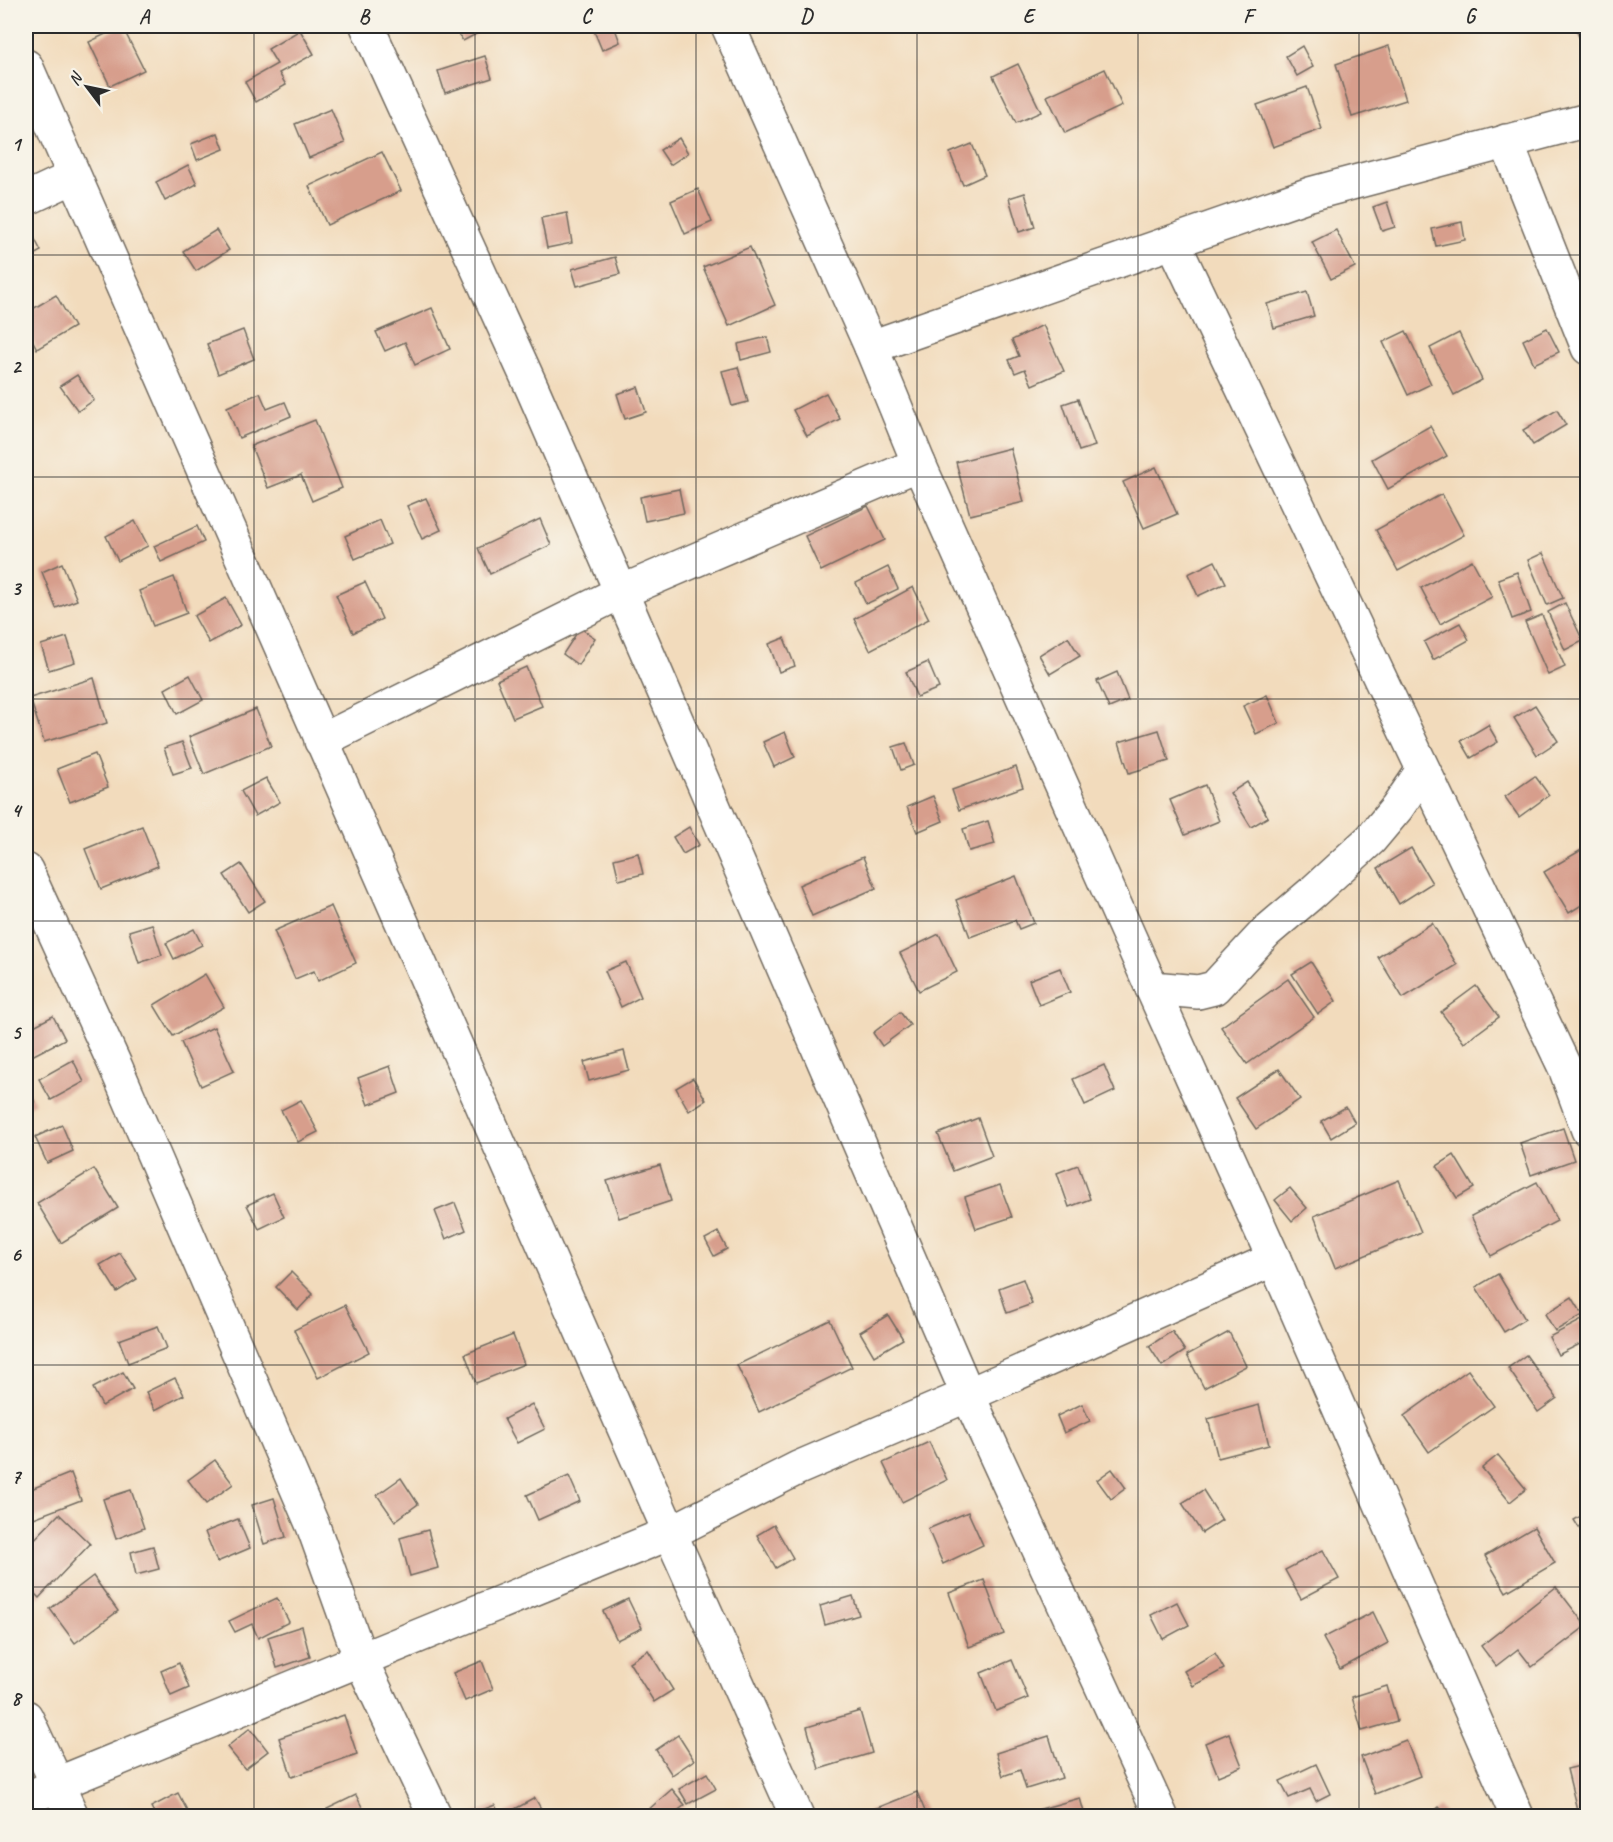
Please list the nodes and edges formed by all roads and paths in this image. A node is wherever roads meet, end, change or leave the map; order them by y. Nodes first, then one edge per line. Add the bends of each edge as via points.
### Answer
1 (367, 26) edge
2 (728, 26) edge
3 (26, 66) edge
4 (1587, 120) edge
5 (1506, 141) junction
6 (73, 177) junction
7 (26, 199) edge
8 (1173, 242) junction
9 (871, 347) junction
10 (1587, 348) edge
11 (919, 464) junction
12 (621, 592) junction
13 (321, 741) junction
14 (1423, 771) junction
15 (26, 870) edge
16 (1152, 988) junction
17 (1587, 1130) edge
18 (1274, 1259) junction
19 (968, 1395) junction
20 (670, 1533) junction
21 (361, 1660) junction
22 (26, 1717) edge
23 (57, 1784) junction
24 (26, 1800) edge
25 (72, 1816) edge
26 (435, 1816) edge
27 (797, 1816) edge
28 (1161, 1816) edge
29 (1517, 1816) edge

1 - 12 street
2 - 9 street
3 - 6 street
4 - 5 street
5 - 8 street via 1310,194
5 - 10 street
6 - 7 street
6 - 13 street
8 - 9 street
8 - 14 street
9 - 11 street
11 - 12 street
11 - 16 street
12 - 13 street
12 - 19 street
13 - 20 street
14 - 16 street via 1371,839 1266,932 1214,988 1198,992
14 - 17 street via 1565,1068
15 - 21 street via 115,1065 313,1526
16 - 18 street
18 - 19 street
18 - 29 street
19 - 20 street via 798,1468
19 - 28 street
20 - 21 street
20 - 27 street
21 - 23 street
21 - 26 street
22 - 23 street
23 - 24 street
23 - 25 street

